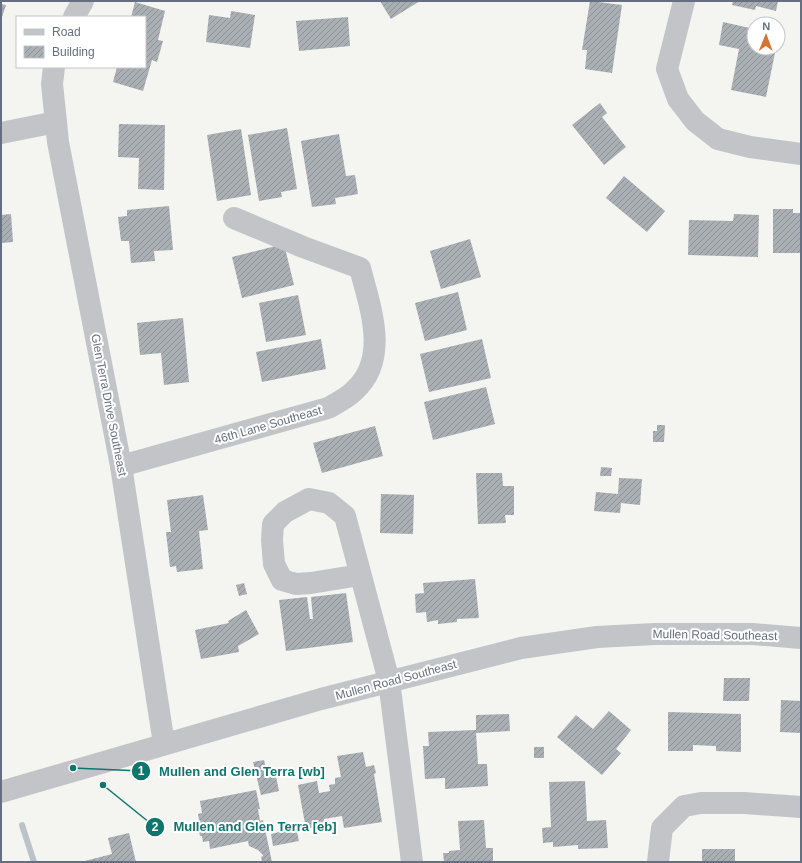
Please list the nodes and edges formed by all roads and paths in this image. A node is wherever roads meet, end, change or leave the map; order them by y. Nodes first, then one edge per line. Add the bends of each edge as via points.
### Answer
1 (83, 1) edge
2 (684, 1) edge
3 (75, 16) edge
4 (54, 68) edge
5 (56, 122) junction
6 (1, 133) edge
7 (801, 154) edge
8 (234, 218) dead end
9 (121, 466) junction
10 (360, 575) junction
11 (801, 638) edge
12 (389, 681) junction
13 (164, 744) junction
14 (1, 792) edge
15 (801, 807) edge
16 (412, 862) edge
17 (658, 862) edge

1 - 3 street
2 - 7 street via 667,69 678,99 695,121 718,139 750,147
4 - 5 street, Glen Terra Drive Southeast via 52,84
5 - 6 street
5 - 9 street, Glen Terra Drive Southeast
8 - 9 street, 46th Lane Southeast via 303,248 360,268 374,323 375,344 372,362 364,380 354,391 328,408
9 - 13 street, Glen Terra Drive Southeast
10 - 10 street via 345,516 329,503 309,499 285,512 273,524 274,564 282,580 296,584
10 - 12 street
11 - 12 street, Mullen Road Southeast via 704,633 597,637 521,648
12 - 13 street, Mullen Road Southeast
12 - 16 street
13 - 14 street, Mullen Road Southeast
15 - 17 street via 744,803 684,806 662,828

